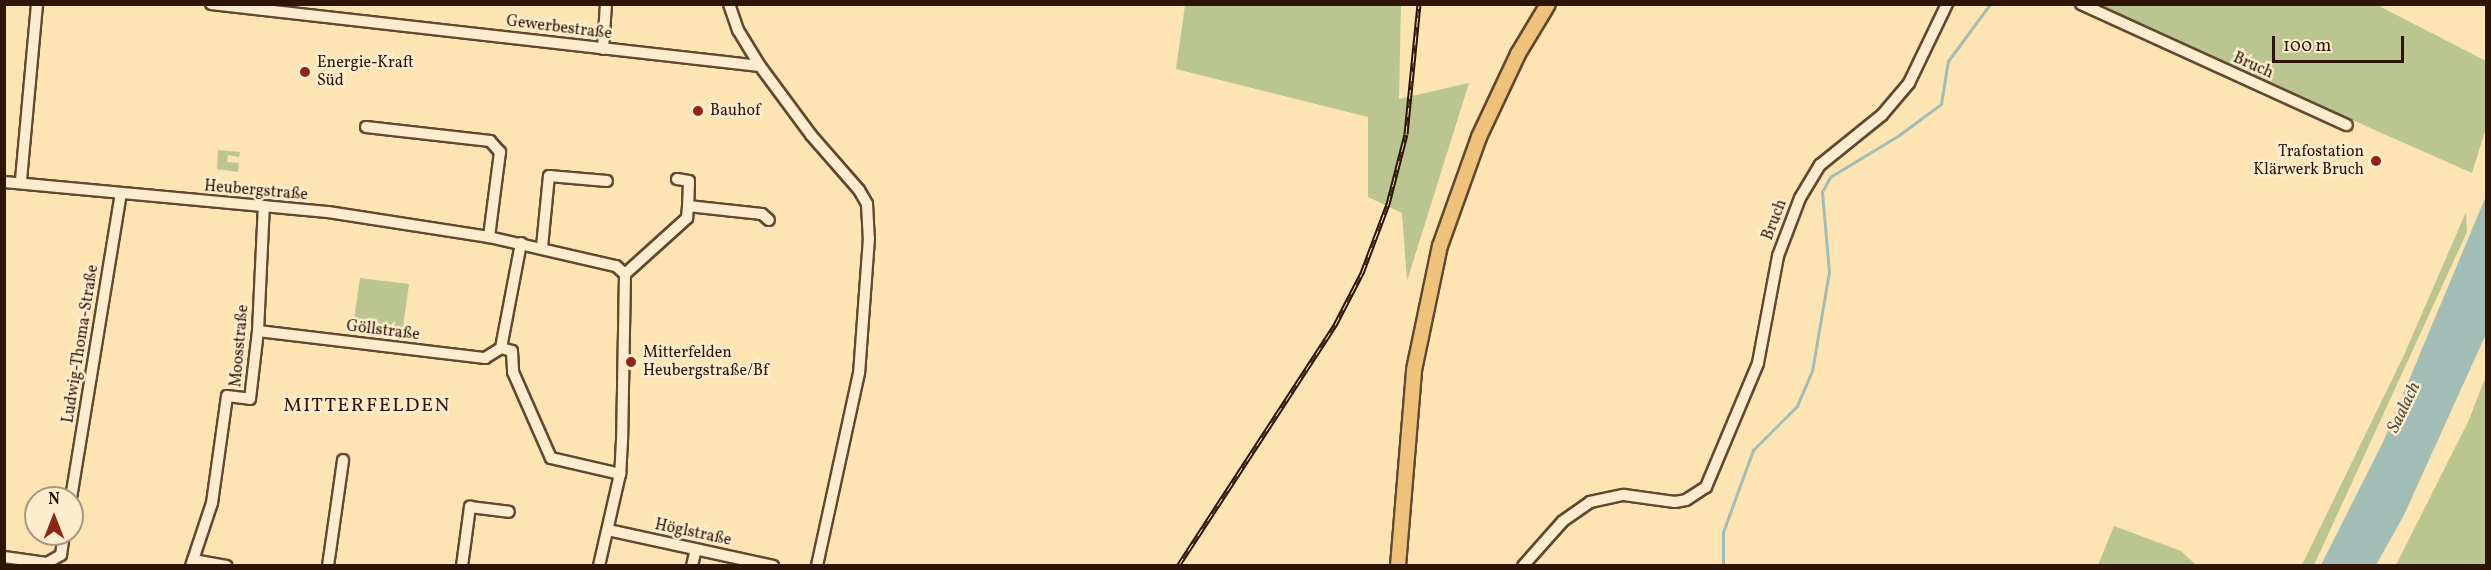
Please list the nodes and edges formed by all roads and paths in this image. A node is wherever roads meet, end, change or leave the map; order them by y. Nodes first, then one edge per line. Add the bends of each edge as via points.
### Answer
1 (37, 4) edge
2 (211, 4) edge
3 (606, 4) edge
4 (729, 4) edge
5 (1548, 4) edge
6 (1947, 4) edge
7 (2081, 4) edge
8 (603, 49) junction
9 (760, 66) junction
10 (2347, 125) dead end
11 (366, 127) dead end
12 (677, 179) dead end
13 (21, 180) junction
14 (607, 181) dead end
15 (4, 182) edge
16 (121, 194) junction
17 (264, 206) junction
18 (688, 206) junction
19 (769, 220) dead end
20 (489, 237) junction
21 (521, 243) junction
22 (542, 247) junction
23 (625, 274) junction
24 (258, 330) junction
25 (501, 348) junction
26 (343, 460) dead end
27 (620, 474) junction
28 (73, 486) edge
29 (509, 512) dead end
30 (608, 530) junction
31 (62, 546) edge
32 (696, 549) junction
33 (4, 557) edge
34 (192, 563) edge
35 (226, 566) edge
36 (328, 566) edge
37 (462, 566) edge
38 (599, 566) edge
39 (692, 566) edge
40 (773, 566) edge
41 (817, 566) edge
42 (1398, 566) edge
43 (1523, 566) edge

1 - 13 street
2 - 8 street, Gewerbestraße
3 - 8 street
4 - 9 street via 738,30
5 - 42 main road via 1518,54 1463,176 1427,298 1410,398
6 - 43 street, Bruch via 1909,83 1882,115 1820,165 1800,198 1778,256 1758,363 1706,487 1675,502 1624,495 1590,502 1563,521
7 - 10 street, Bruch
8 - 9 street, Gewerbestraße
9 - 41 street via 811,135 860,190 867,204 864,322 848,431
11 - 20 street via 490,141 501,152
12 - 18 street via 689,181
13 - 15 street, Heubergstraße
13 - 16 street, Heubergstraße
14 - 22 street via 549,176
16 - 17 street, Heubergstraße
16 - 28 street, Ludwig-Thoma-Straße
17 - 20 street, Heubergstraße
17 - 24 street, Moosstraße
18 - 19 street via 762,214
18 - 23 street via 687,218
20 - 21 street, Heubergstraße
21 - 22 street, Heubergstraße
21 - 25 street
22 - 23 street, Heubergstraße via 591,257 616,266
23 - 27 street
24 - 25 street, Göllstraße via 485,358
24 - 34 street, Moosstraße via 250,399 226,396 212,504
25 - 27 street via 512,351 513,372 551,458
26 - 36 street
27 - 30 street
29 - 37 street via 470,507
30 - 32 street, Höglstraße
30 - 38 street
31 - 33 street via 61,555 48,562
32 - 39 street
32 - 40 street, Höglstraße
34 - 35 street

